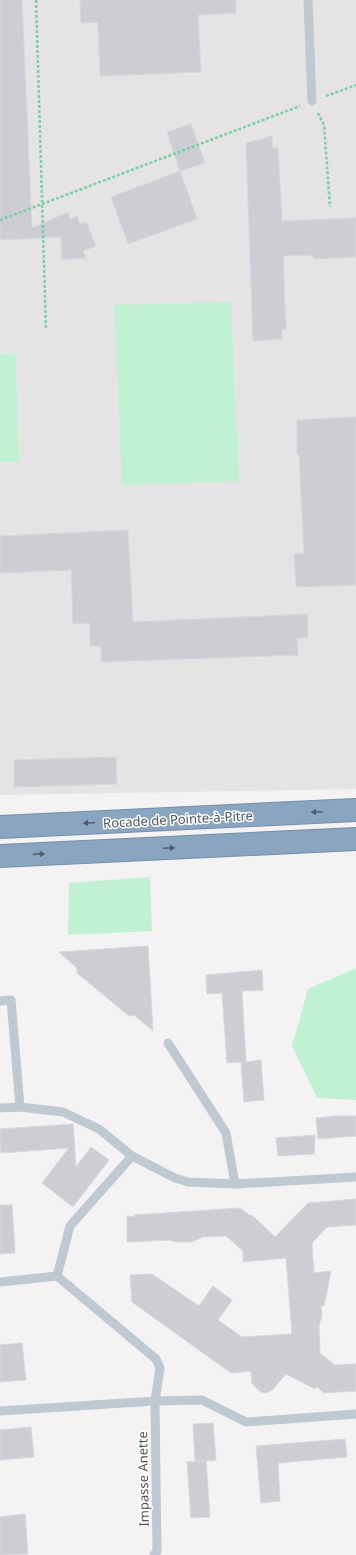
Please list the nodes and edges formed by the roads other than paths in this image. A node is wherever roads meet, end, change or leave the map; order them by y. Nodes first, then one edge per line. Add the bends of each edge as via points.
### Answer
1 (308, 0) edge
2 (312, 101) road end
3 (356, 810) edge
4 (0, 827) edge
5 (356, 839) edge
6 (0, 856) edge
7 (0, 1001) edge
8 (168, 1043) dead end
9 (20, 1107) junction
10 (0, 1108) edge
11 (132, 1156) junction
12 (356, 1176) edge
13 (235, 1184) junction
14 (57, 1276) junction
15 (0, 1282) edge
16 (155, 1401) junction
17 (0, 1411) edge
18 (356, 1414) edge
19 (154, 1555) edge

1 - 2 lane
3 -> 4 highway, Rocade de Pointe-à-Pitre
6 -> 5 highway
7 - 9 lane via 11,1000
8 - 13 lane via 226,1133
9 - 10 lane
9 - 11 lane via 63,1112 100,1128
11 - 13 lane via 188,1182
11 - 14 lane via 70,1226
12 - 13 lane
14 - 15 lane
14 - 16 lane, Impasse Anette via 156,1359 160,1368
16 - 17 lane
16 - 18 lane via 202,1400 246,1422
16 - 19 lane, Impasse Anette via 157,1551

